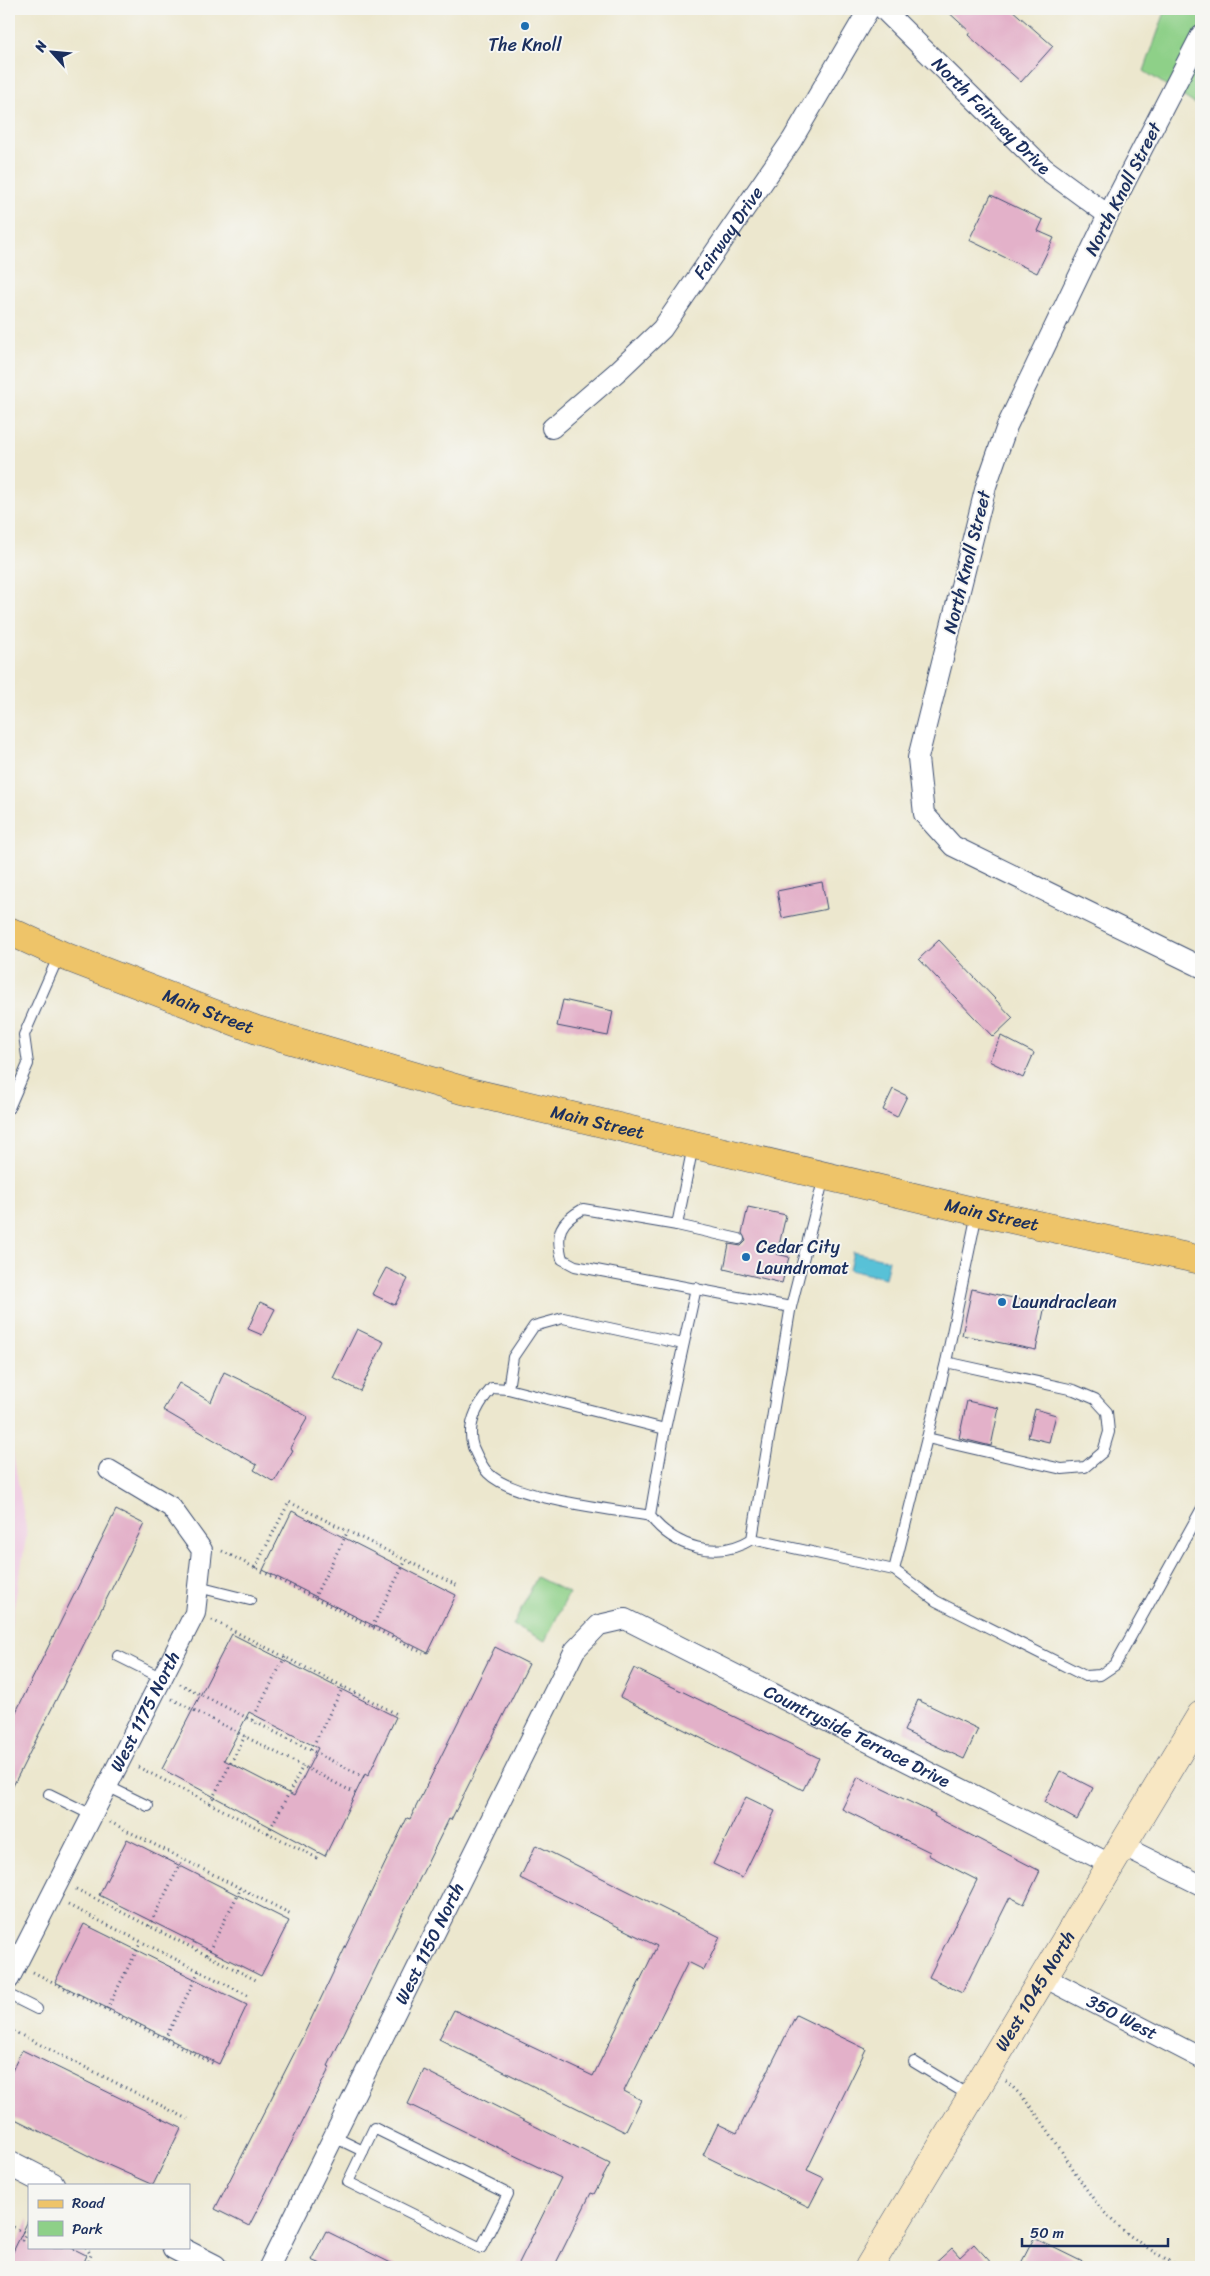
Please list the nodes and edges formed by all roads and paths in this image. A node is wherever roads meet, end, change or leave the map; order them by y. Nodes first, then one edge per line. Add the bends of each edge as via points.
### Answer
1 (869, 9) edge
2 (883, 9) edge
3 (1201, 35) edge
4 (1108, 215) junction
5 (552, 428) dead end
6 (9, 931) edge
7 (59, 954) junction
8 (1201, 967) edge
9 (9, 1108) edge
10 (693, 1146) junction
11 (824, 1176) junction
12 (978, 1212) junction
13 (677, 1225) junction
14 (738, 1239) dead end
15 (1201, 1260) edge
16 (696, 1288) junction
17 (791, 1307) junction
18 (683, 1344) junction
19 (946, 1362) junction
20 (508, 1389) junction
21 (665, 1429) junction
22 (926, 1438) junction
23 (109, 1470) dead end
24 (1201, 1510) edge
25 (650, 1516) junction
26 (348, 1531) junction
27 (752, 1539) junction
28 (222, 1551) dead end
29 (406, 1560) junction
30 (255, 1568) junction
31 (894, 1570) junction
32 (458, 1586) dead end
33 (198, 1587) junction
34 (314, 1598) junction
35 (250, 1600) dead end
36 (211, 1619) dead end
37 (599, 1625) joint
38 (372, 1627) junction
39 (423, 1653) dead end
40 (118, 1656) dead end
41 (285, 1657) junction
42 (171, 1681) junction
43 (343, 1687) junction
44 (171, 1699) dead end
45 (397, 1714) dead end
46 (1201, 1716) edge
47 (252, 1720) junction
48 (244, 1736) junction
49 (311, 1750) junction
50 (137, 1766) dead end
51 (303, 1766) junction
52 (364, 1777) dead end
53 (107, 1786) junction
54 (355, 1793) dead end
55 (49, 1794) dead end
56 (210, 1804) junction
57 (148, 1806) dead end
58 (101, 1818) junction
59 (268, 1833) junction
60 (1117, 1856) junction
61 (182, 1859) junction
62 (319, 1859) dead end
63 (1201, 1885) edge
64 (241, 1888) junction
65 (75, 1889) dead end
66 (67, 1905) dead end
67 (291, 1914) dead end
68 (149, 1926) junction
69 (141, 1942) junction
70 (207, 1955) junction
71 (199, 1971) junction
72 (33, 1972) dead end
73 (1042, 1976) junction
74 (9, 1979) edge
75 (256, 1980) dead end
76 (9, 1995) edge
77 (249, 1996) dead end
78 (107, 2009) junction
79 (38, 2010) dead end
80 (9, 2029) edge
81 (166, 2039) junction
82 (1201, 2058) edge
83 (914, 2062) dead end
84 (214, 2064) dead end
85 (989, 2066) junction
86 (971, 2096) junction
87 (188, 2119) dead end
88 (334, 2137) junction
89 (363, 2151) junction
90 (9, 2163) edge
91 (50, 2184) edge
92 (9, 2225) edge
93 (27, 2231) edge
94 (22, 2241) dead end
95 (87, 2248) edge
96 (177, 2248) edge
97 (86, 2267) edge
98 (214, 2267) edge
99 (269, 2267) edge
100 (869, 2267) edge
101 (1181, 2267) edge

1 - 5 street, Fairway Drive via 792,140 662,328 618,372
2 - 4 street, North Fairway Drive via 1044,168
3 - 4 street, North Knoll Street
4 - 8 street, North Knoll Street via 1007,426 986,486 918,758 924,814 953,846
6 - 7 main road, Main Street
7 - 9 lane via 24,1034 28,1064
7 - 10 main road, Main Street via 257,1030 462,1090
10 - 11 main road, Main Street
10 - 13 lane
11 - 12 main road, Main Street
11 - 17 lane
12 - 15 main road, Main Street
12 - 19 lane
13 - 14 lane
13 - 16 lane via 583,1209 568,1218 559,1231 559,1249 562,1259 575,1266
16 - 17 lane
16 - 18 lane
17 - 27 lane
18 - 20 lane via 563,1318 534,1326 513,1357
18 - 21 lane
19 - 22 lane
19 - 22 lane via 1074,1390 1095,1399 1107,1412 1109,1432 1103,1452 1085,1467 1062,1469
20 - 21 lane
20 - 25 lane via 492,1388 480,1402 474,1418 470,1436 477,1458 488,1474 503,1483 541,1496
21 - 25 lane
22 - 31 lane
23 - 33 street, West 1175 North via 171,1506 202,1550
24 - 31 lane via 1115,1666 1100,1676 1085,1676 936,1601
25 - 27 lane via 666,1533 686,1544 708,1550 740,1547
26 - 29 path
26 - 30 path via 289,1502
26 - 34 path
27 - 31 lane
28 - 30 path
29 - 32 path
29 - 38 path
30 - 34 path
33 - 35 lane
33 - 42 street, West 1175 North via 195,1613
34 - 38 path
36 - 41 path
37 - 60 street, Countryside Terrace Drive via 625,1619
37 - 88 street, West 1150 North via 575,1650
38 - 39 path
40 - 42 lane
41 - 43 path
41 - 47 path
42 - 47 path
42 - 53 street, West 1175 North
43 - 45 path
43 - 49 path
44 - 48 path
46 - 60 main road, West 1045 North
47 - 49 path
48 - 51 path
48 - 56 path
49 - 52 path
50 - 56 path
51 - 54 path
51 - 59 path
53 - 57 lane
53 - 58 street, West 1175 North
55 - 58 lane
56 - 59 path
58 - 61 path
58 - 74 street, West 1175 North
59 - 62 path
60 - 63 street, Countryside Terrace Drive
60 - 73 main road, West 1045 North
61 - 64 path
61 - 68 path
64 - 67 path
64 - 70 path
65 - 68 path
66 - 69 path
68 - 70 path
69 - 71 path
69 - 78 path
70 - 75 path
71 - 77 path
71 - 81 path
72 - 78 path
73 - 82 street, 350 West
73 - 85 main road, West 1045 North
76 - 79 lane
78 - 81 path
80 - 87 path
81 - 84 path
83 - 86 lane
85 - 86 main road, West 1045 North
85 - 101 path via 1013,2087 1053,2136 1098,2205 1123,2231
86 - 100 main road, West 1045 North
88 - 89 lane
88 - 99 street, West 1150 North
89 - 89 lane via 374,2128 508,2194 481,2248 348,2182
90 - 91 street
92 - 93 path
93 - 94 path
95 - 97 path via 91,2256
96 - 98 street

